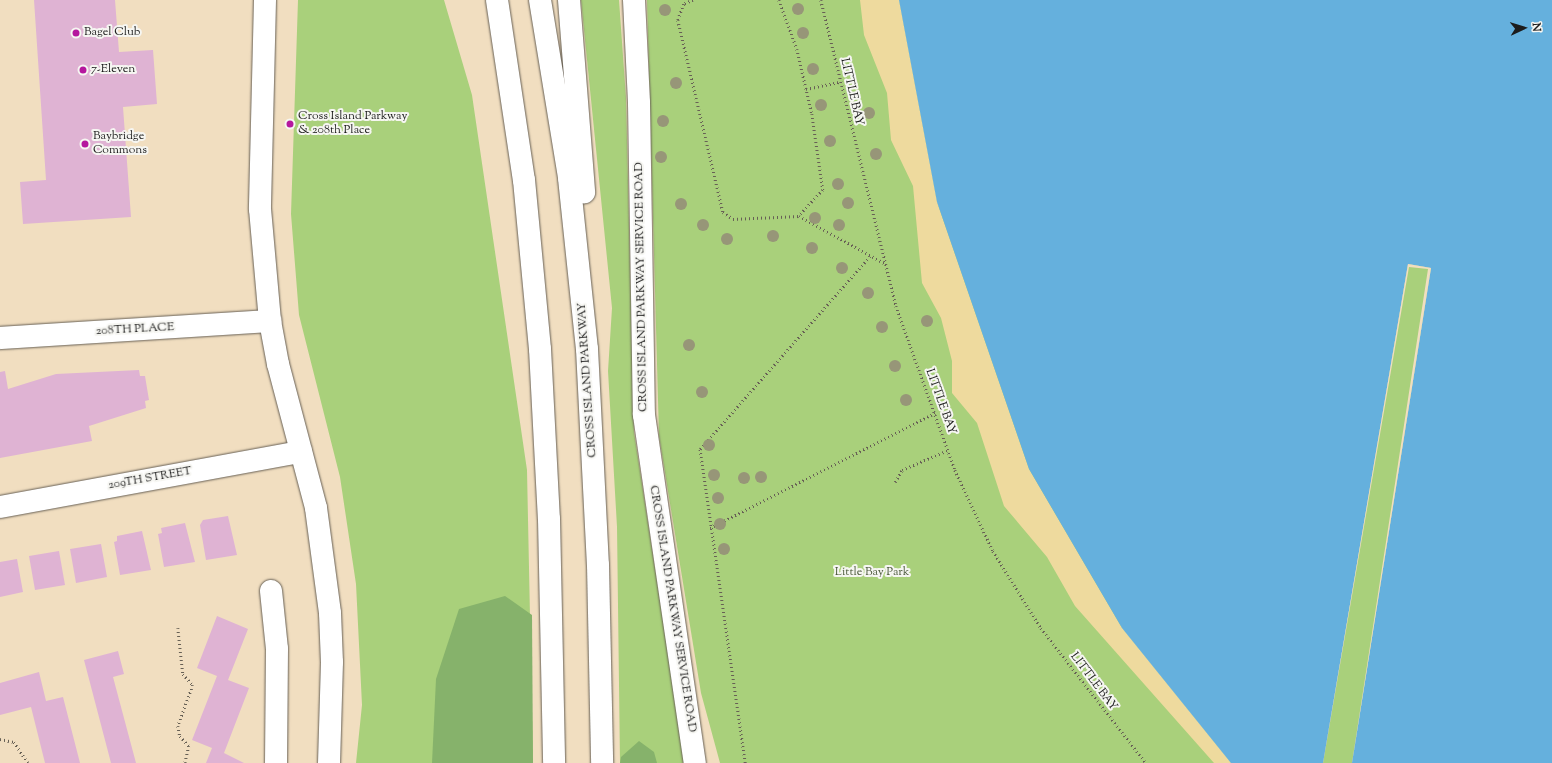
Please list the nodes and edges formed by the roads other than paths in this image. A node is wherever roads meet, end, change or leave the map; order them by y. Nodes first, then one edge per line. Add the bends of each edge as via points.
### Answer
1 (265, 0) edge
2 (497, 0) edge
3 (540, 0) edge
4 (569, 0) edge
5 (634, 0) edge
6 (270, 321) junction
7 (0, 338) edge
8 (590, 393) junction
9 (301, 452) junction
10 (0, 506) edge
11 (271, 591) dead end
12 (689, 706) junction
13 (276, 763) edge
14 (329, 763) edge
15 (554, 763) edge
16 (602, 763) edge
17 (695, 763) edge
18 (704, 763) edge

1 - 6 main road via 260,209
2 - 15 main road via 524,180 540,349 549,519
3 - 8 main road, CROSS ISLAND PARKWAY via 569,178
4 - 8 main road via 583,177
5 - 12 main road, CROSS ISLAND PARKWAY SERVICE ROAD via 639,102 644,415
6 - 7 main road, 208TH PLACE
6 - 9 main road
8 - 16 main road, CROSS ISLAND PARKWAY
9 - 10 main road, 209TH STREET
9 - 14 main road via 316,508 330,613
11 - 13 main road via 277,649
12 - 17 main road, CROSS ISLAND PARKWAY SERVICE ROAD
12 - 18 main road

